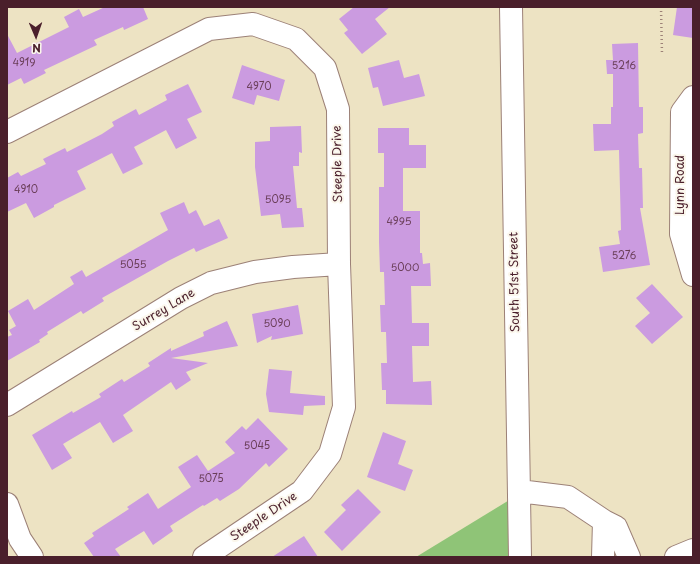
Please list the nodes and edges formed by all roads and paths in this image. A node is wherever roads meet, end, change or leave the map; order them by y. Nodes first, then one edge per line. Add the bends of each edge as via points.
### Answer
1 (511, 7) edge
2 (661, 7) edge
3 (662, 54) dead end
4 (693, 97) edge
5 (7, 132) edge
6 (339, 264) junction
7 (693, 275) edge
8 (7, 405) edge
9 (519, 491) junction
10 (7, 504) edge
11 (604, 521) junction
12 (693, 550) edge
13 (32, 557) edge
14 (204, 557) edge
15 (520, 557) edge
16 (603, 557) edge
17 (629, 557) edge
18 (676, 557) edge

1 - 9 street, South 51st Street
2 - 3 path
4 - 7 street, Lynn Road via 682,112 681,226
5 - 6 street, Steeple Drive via 209,29 253,24 296,39 325,68 338,109
6 - 8 street, Surrey Lane via 255,272 211,283 181,298
6 - 14 street, Steeple Drive via 344,407 330,454 302,491
9 - 11 street via 568,497
9 - 15 street, South 51st Street
10 - 13 street via 20,539
11 - 16 street
11 - 17 street via 616,527
12 - 18 street

